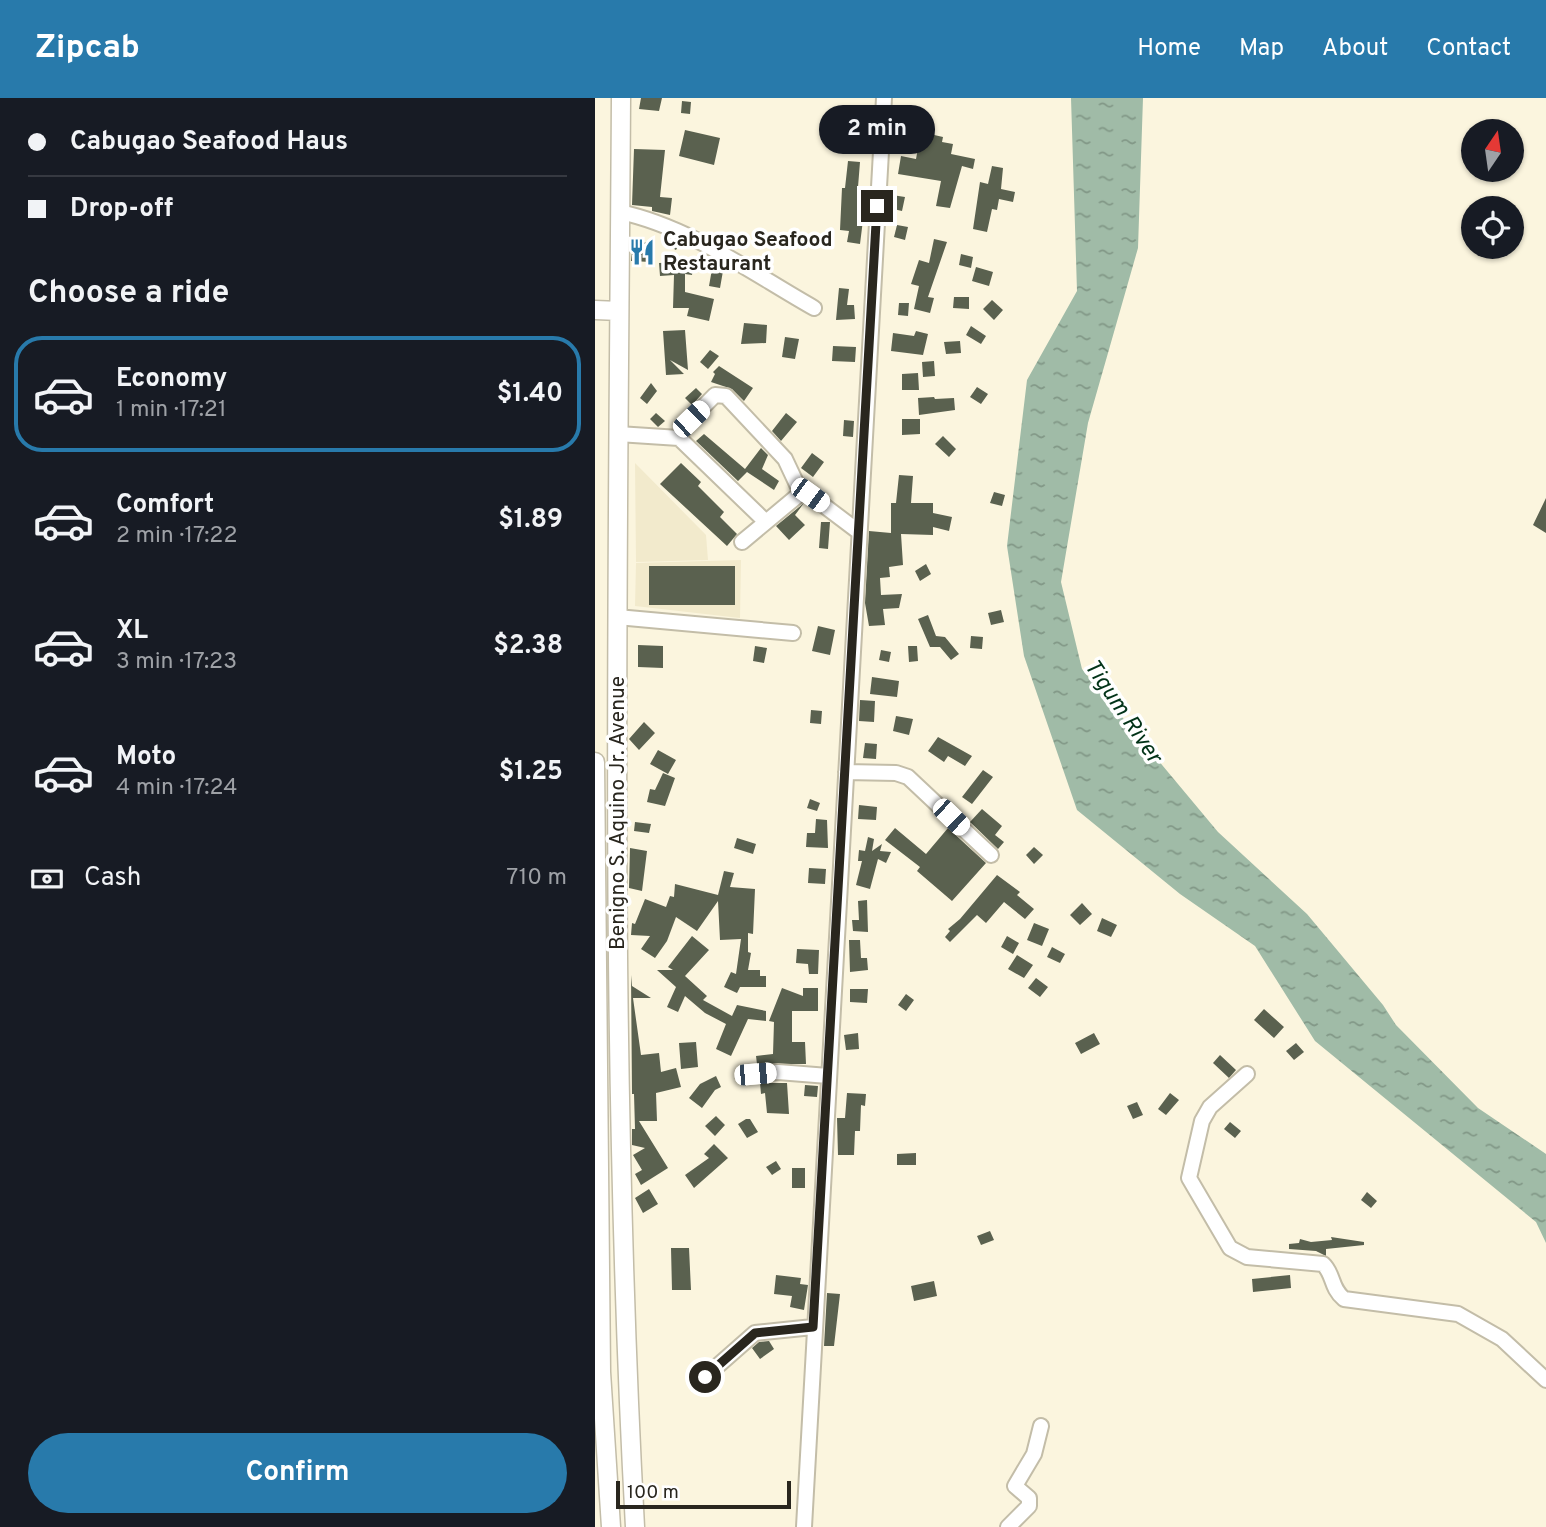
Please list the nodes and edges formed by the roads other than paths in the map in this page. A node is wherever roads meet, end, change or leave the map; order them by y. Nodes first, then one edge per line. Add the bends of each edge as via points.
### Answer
1 (621, 98) edge
2 (884, 98) edge
3 (620, 212) junction
4 (814, 307) dead end
5 (595, 310) edge
6 (619, 311) junction
7 (618, 434) junction
8 (679, 438) junction
9 (801, 493) junction
10 (765, 521) junction
11 (859, 532) junction
12 (742, 542) dead end
13 (617, 617) junction
14 (793, 633) dead end
15 (595, 762) edge
16 (846, 772) junction
17 (991, 855) dead end
18 (596, 897) edge
19 (755, 1074) dead end
20 (1247, 1074) dead end
21 (828, 1076) junction
22 (601, 1302) junction
23 (625, 1302) junction
24 (813, 1327) junction
25 (598, 1373) edge
26 (705, 1377) dead end
27 (1546, 1380) edge
28 (1041, 1426) dead end
29 (611, 1527) edge
30 (635, 1527) edge
31 (804, 1527) edge
32 (1008, 1527) edge

1 - 3 main road, Benigno S. Aquino Jr. Avenue
2 - 11 street
3 - 4 street via 643,217 698,242
3 - 6 main road, Benigno S. Aquino Jr. Avenue
5 - 6 main road
6 - 7 main road, Benigno S. Aquino Jr. Avenue
7 - 8 street
7 - 13 main road, Benigno S. Aquino Jr. Avenue
8 - 9 street via 685,425 715,395 726,396 785,459
8 - 10 street
9 - 10 street
9 - 11 street
10 - 12 street
11 - 16 street
13 - 14 street
13 - 23 main road, Benigno S. Aquino Jr. Avenue
15 - 18 main road, Benigno S. Aquino Jr. Avenue
16 - 17 street via 908,777
16 - 21 street
18 - 22 main road, Benigno S. Aquino Jr. Avenue
19 - 21 street
20 - 27 street via 1210,1107 1202,1121 1189,1178 1230,1248 1247,1257 1323,1264 1335,1291 1344,1299 1458,1314 1502,1339
21 - 24 street
22 - 23 main road
22 - 25 main road, Benigno S. Aquino Jr. Avenue
23 - 30 main road, Benigno S. Aquino Jr. Avenue
24 - 26 street via 755,1333
24 - 31 street
25 - 29 main road, Benigno S. Aquino Jr. Avenue
28 - 32 street via 1034,1454 1014,1486 1029,1498 1030,1506

